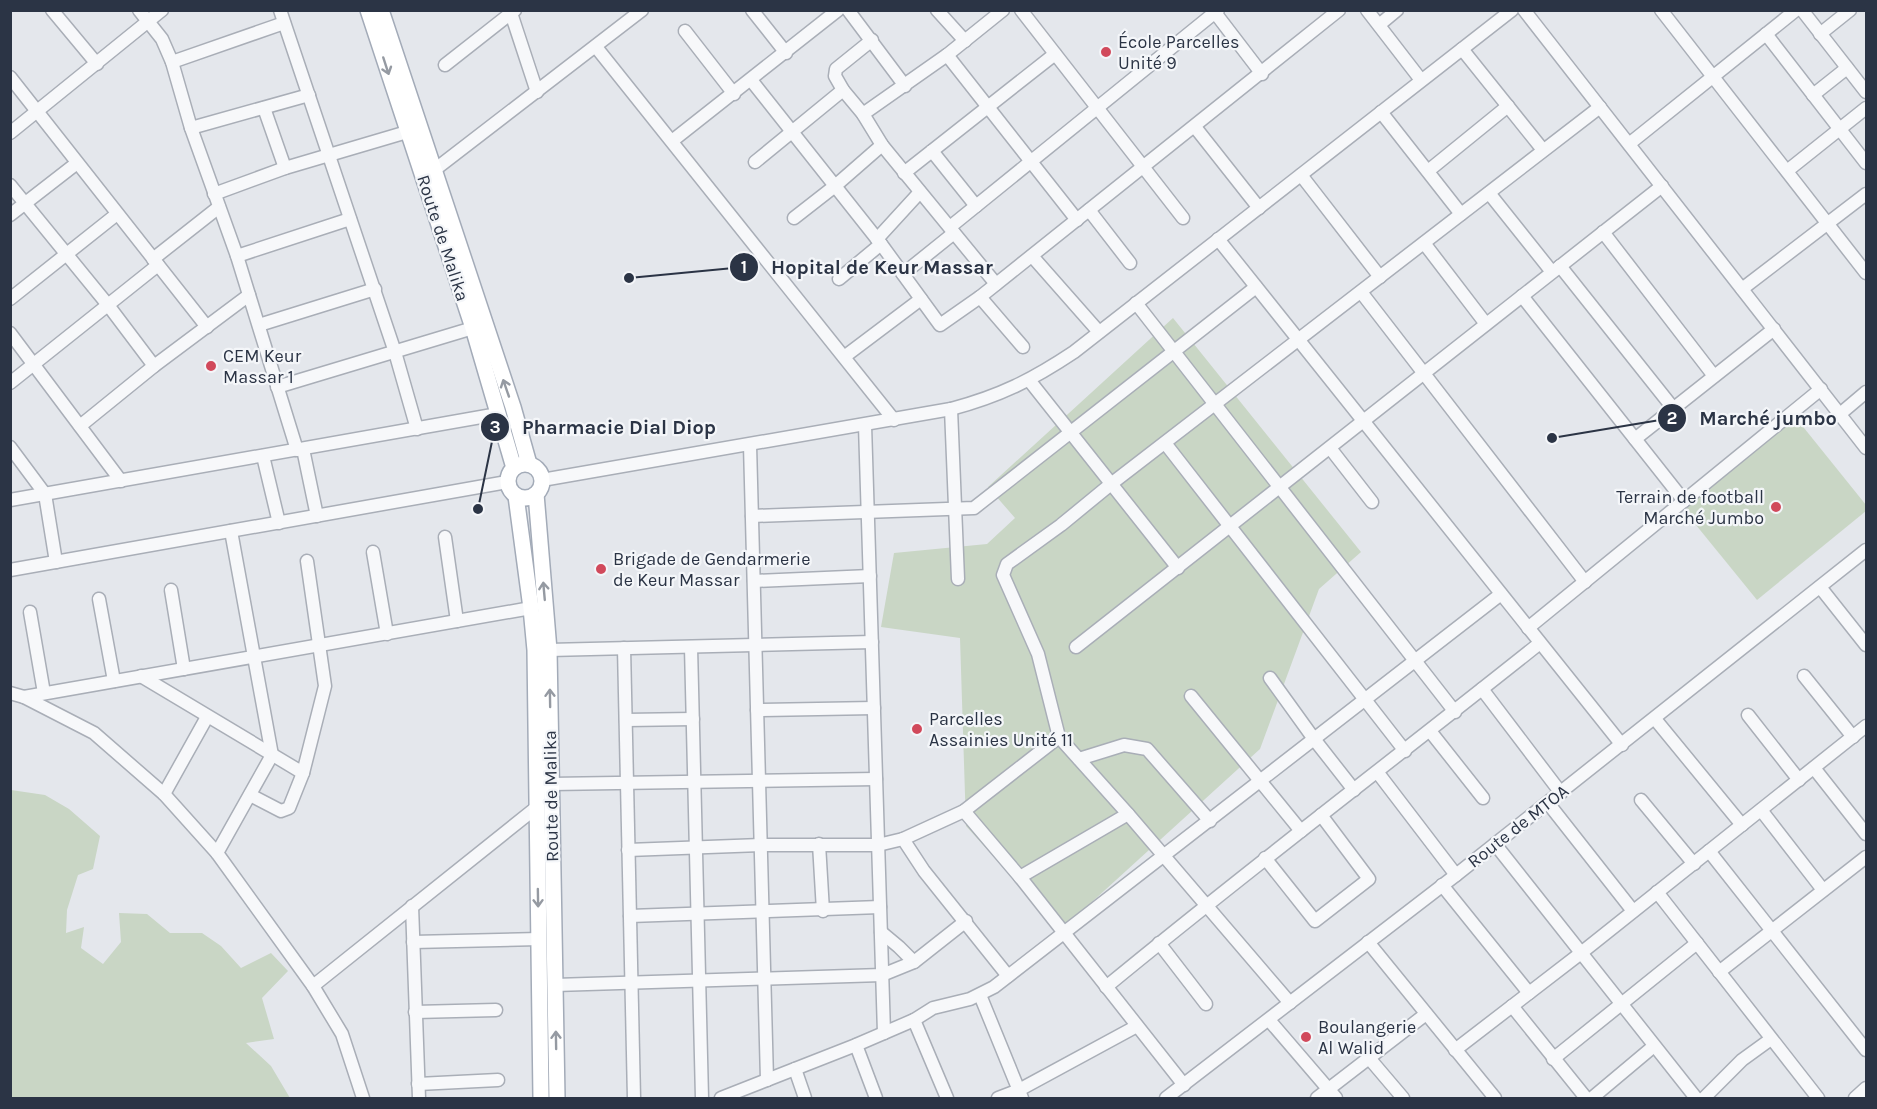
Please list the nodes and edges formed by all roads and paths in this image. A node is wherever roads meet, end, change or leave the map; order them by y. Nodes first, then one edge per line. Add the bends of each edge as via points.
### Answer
1 (52, 10) edge
2 (139, 10) edge
3 (162, 10) edge
4 (280, 10) edge
5 (368, 10) edge
6 (381, 10) edge
7 (642, 10) edge
8 (752, 10) edge
9 (838, 10) edge
10 (848, 10) edge
11 (936, 10) edge
12 (1003, 10) edge
13 (1021, 10) edge
14 (1340, 10) edge
15 (1366, 10) edge
16 (1397, 10) edge
17 (1512, 10) edge
18 (1524, 10) edge
19 (1660, 10) edge
20 (1796, 10) edge
21 (1802, 10) edge
22 (1850, 10) edge
23 (1215, 11) edge
24 (512, 12) edge
25 (148, 22) junction
26 (284, 23) junction
27 (1379, 25) junction
28 (685, 31) dead end
29 (1766, 34) junction
30 (1820, 34) junction
31 (872, 40) junction
32 (965, 41) junction
33 (596, 47) junction
34 (1462, 49) junction
35 (786, 52) junction
36 (1055, 54) junction
37 (947, 55) junction
38 (172, 62) junction
39 (97, 63) junction
40 (445, 64) dead end
41 (1847, 68) junction
42 (1262, 74) junction
43 (10, 77) edge
44 (1713, 77) junction
45 (751, 80) junction
46 (1421, 80) junction
47 (905, 86) junction
48 (843, 90) junction
49 (537, 92) junction
50 (1866, 92) edge
51 (734, 94) junction
52 (309, 95) junction
53 (1813, 95) junction
54 (1508, 106) junction
55 (988, 107) junction
56 (1600, 107) junction
57 (264, 108) junction
58 (1097, 108) junction
59 (1866, 108) edge
60 (38, 111) junction
61 (1381, 112) junction
62 (863, 114) junction
63 (1195, 127) junction
64 (191, 128) junction
65 (1840, 129) junction
66 (407, 132) junction
67 (792, 132) junction
68 (10, 133) edge
69 (672, 141) junction
70 (1629, 144) junction
71 (882, 145) junction
72 (1543, 150) junction
73 (932, 151) junction
74 (329, 154) junction
75 (1864, 155) edge
76 (1031, 161) junction
77 (755, 162) dead end
78 (77, 163) junction
79 (1144, 167) junction
80 (285, 168) junction
81 (433, 171) junction
82 (1428, 171) junction
83 (1786, 171) junction
84 (904, 173) junction
85 (1301, 174) junction
86 (10, 185) edge
87 (835, 186) junction
88 (1662, 186) junction
89 (920, 192) junction
90 (1489, 193) junction
91 (214, 194) junction
92 (1866, 194) edge
93 (25, 204) junction
94 (976, 206) junction
95 (219, 207) junction
96 (1259, 207) junction
97 (1089, 210) junction
98 (117, 214) junction
99 (1461, 214) junction
100 (10, 215) edge
101 (794, 218) dead end
102 (1183, 218) dead end
103 (350, 219) junction
104 (1077, 220) junction
105 (1828, 224) junction
106 (952, 230) junction
107 (1603, 232) junction
108 (1218, 239) junction
109 (879, 241) junction
110 (1424, 243) junction
111 (66, 255) junction
112 (237, 256) junction
113 (1032, 256) junction
114 (155, 262) junction
115 (1130, 263) dead end
116 (1556, 269) junction
117 (1866, 273) edge
118 (903, 274) junction
119 (1380, 277) junction
120 (839, 279) dead end
121 (996, 284) junction
122 (1256, 287) junction
123 (375, 289) junction
124 (1742, 289) junction
125 (1361, 292) junction
126 (249, 295) junction
127 (1522, 296) junction
128 (980, 297) junction
129 (921, 298) junction
130 (10, 299) edge
131 (1136, 303) junction
132 (108, 305) junction
133 (1486, 324) junction
134 (259, 325) junction
135 (207, 327) junction
136 (473, 328) junction
137 (1774, 329) junction
138 (1099, 332) junction
139 (10, 333) edge
140 (1299, 340) junction
141 (1023, 346) dead end
142 (395, 352) junction
143 (1174, 352) junction
144 (844, 357) junction
145 (34, 364) junction
146 (154, 366) junction
147 (1424, 373) junction
148 (1714, 376) junction
149 (1029, 380) junction
150 (10, 383) edge
151 (277, 387) junction
152 (1821, 389) junction
153 (1866, 392) edge
154 (1215, 405) junction
155 (1673, 408) junction
156 (951, 409) junction
157 (498, 414) junction
158 (1840, 414) junction
159 (894, 420) junction
160 (1364, 421) junction
161 (865, 425) junction
162 (80, 426) junction
163 (417, 429) junction
164 (1071, 433) junction
165 (1635, 439) junction
166 (1165, 443) junction
167 (750, 445) junction
168 (10, 447) edge
169 (1330, 448) junction
170 (1866, 448) edge
171 (300, 449) junction
172 (263, 456) junction
173 (529, 464) junction
174 (514, 468) junction
175 (542, 480) junction
176 (121, 481) junction
177 (507, 482) junction
178 (1112, 484) junction
179 (1280, 487) junction
180 (45, 494) junction
181 (536, 494) junction
182 (516, 496) junction
183 (10, 500) edge
184 (1684, 501) junction
185 (1372, 502) dead end
186 (955, 509) junction
187 (868, 512) junction
188 (317, 516) junction
189 (752, 516) junction
190 (279, 523) junction
191 (1230, 526) junction
192 (231, 531) junction
193 (445, 537) dead end
194 (1866, 550) edge
195 (374, 552) dead end
196 (307, 561) dead end
197 (57, 562) junction
198 (1178, 568) junction
199 (10, 570) edge
200 (870, 576) junction
201 (958, 579) dead end
202 (754, 581) junction
203 (1585, 582) junction
204 (1820, 587) junction
205 (171, 590) dead end
206 (1501, 594) junction
207 (99, 599) dead end
208 (531, 608) junction
209 (30, 612) dead end
210 (457, 621) junction
211 (1528, 628) junction
212 (387, 634) junction
213 (872, 642) junction
214 (1540, 643) junction
215 (320, 645) junction
216 (755, 645) junction
217 (1866, 645) edge
218 (691, 647) junction
219 (1076, 647) dead end
220 (624, 648) junction
221 (549, 650) junction
222 (254, 657) junction
223 (1415, 661) junction
224 (184, 669) junction
225 (1804, 675) dead end
226 (141, 676) junction
227 (1270, 678) dead end
228 (114, 681) junction
229 (1482, 689) junction
230 (10, 693) edge
231 (44, 693) junction
232 (1191, 696) dead end
233 (24, 697) junction
234 (1365, 699) junction
235 (874, 708) junction
236 (757, 710) junction
237 (1455, 712) junction
238 (1748, 715) dead end
239 (207, 717) junction
240 (1655, 718) junction
241 (693, 719) junction
242 (626, 720) junction
243 (1866, 726) edge
244 (1430, 731) junction
245 (1059, 737) junction
246 (1853, 737) junction
247 (1314, 739) junction
248 (1622, 745) junction
249 (1405, 751) junction
250 (272, 755) junction
251 (1079, 759) junction
252 (1814, 768) junction
253 (303, 773) junction
254 (1378, 773) junction
255 (876, 779) junction
256 (1799, 780) junction
257 (759, 781) junction
258 (1261, 781) junction
259 (694, 782) junction
260 (627, 783) junction
261 (551, 784) junction
262 (1354, 790) junction
263 (1561, 793) junction
264 (164, 794) junction
265 (249, 795) junction
266 (1482, 798) dead end
267 (1641, 800) dead end
268 (1548, 803) junction
269 (537, 807) junction
270 (1761, 810) junction
271 (964, 811) junction
272 (1128, 814) junction
273 (1321, 815) junction
274 (1210, 821) junction
275 (1742, 825) junction
276 (1301, 831) junction
277 (1866, 834) edge
278 (903, 839) junction
279 (819, 844) junction
280 (1495, 844) junction
281 (761, 845) junction
282 (878, 845) junction
283 (696, 848) junction
284 (628, 850) junction
285 (1709, 851) junction
286 (217, 853) junction
287 (1164, 856) junction
288 (1866, 857) edge
289 (1265, 858) junction
290 (1694, 864) junction
291 (1456, 875) junction
292 (1020, 878) junction
293 (1443, 885) junction
294 (1823, 890) junction
295 (1657, 892) junction
296 (1206, 905) junction
297 (412, 906) junction
298 (880, 908) junction
299 (823, 911) junction
300 (1634, 911) junction
301 (763, 912) junction
302 (698, 914) junction
303 (630, 916) junction
304 (966, 921) junction
305 (1772, 930) junction
306 (880, 932) junction
307 (1064, 933) junction
308 (539, 939) junction
309 (413, 942) junction
310 (1368, 942) junction
311 (1159, 943) junction
312 (1697, 943) junction
313 (1581, 953) junction
314 (914, 962) junction
315 (1719, 972) junction
316 (882, 975) junction
317 (1008, 976) junction
318 (765, 979) junction
319 (699, 980) junction
320 (632, 983) junction
321 (555, 985) junction
322 (313, 986) junction
323 (1106, 987) junction
324 (1529, 993) junction
325 (980, 995) junction
326 (1290, 1003) junction
327 (1206, 1004) dead end
328 (1621, 1004) junction
329 (1512, 1006) junction
330 (496, 1010) dead end
331 (415, 1012) junction
332 (1426, 1014) junction
333 (914, 1020) junction
334 (1269, 1020) junction
335 (1137, 1026) junction
336 (884, 1033) junction
337 (1771, 1039) junction
338 (856, 1045) junction
339 (1654, 1046) junction
340 (1455, 1050) junction
341 (1866, 1050) edge
342 (1369, 1058) junction
343 (1553, 1059) junction
344 (795, 1069) junction
345 (498, 1080) dead end
346 (767, 1080) junction
347 (418, 1084) junction
348 (1184, 1085) junction
349 (1866, 1089) edge
350 (1020, 1094) edge
351 (1333, 1094) edge
352 (363, 1098) edge
353 (418, 1098) edge
354 (541, 1098) edge
355 (556, 1098) edge
356 (634, 1098) edge
357 (702, 1098) edge
358 (724, 1098) edge
359 (805, 1098) edge
360 (876, 1098) edge
361 (947, 1098) edge
362 (998, 1098) edge
363 (1166, 1098) edge
364 (1317, 1098) edge
365 (1403, 1098) edge
366 (1495, 1098) edge
367 (1586, 1098) edge
368 (1592, 1098) edge
369 (1696, 1098) edge
370 (1704, 1098) edge
371 (1815, 1098) edge
372 (1855, 1098) edge

1 - 39 street
2 - 25 street
3 - 25 street
4 - 26 street
5 -> 66 main road, Route de Malika
6 - 81 main road, Route de Malika
7 - 33 street
8 - 35 street
9 - 35 street
10 - 31 street
11 - 32 street
12 - 32 street
13 - 36 street
14 - 42 street
15 - 27 street
16 - 27 street
17 - 34 street
18 - 56 street
19 - 44 street
20 - 29 street
21 - 30 street
22 - 30 street
23 - 42 street
23 - 58 street
24 - 40 street
24 - 49 street
25 - 38 street via 166,46
25 - 39 street
26 - 38 street
26 - 52 street
27 - 46 street
28 - 51 street
29 - 44 street
29 - 53 street
30 - 41 street
31 - 47 street
31 - 48 street via 836,69 835,76
32 - 37 street
33 - 49 street
33 - 69 street
34 - 46 street
34 - 54 street
35 - 45 street
36 - 55 street
36 - 58 street
37 - 47 street
37 - 55 street
38 - 64 street
39 - 60 street
41 - 50 street
41 - 53 street
42 - 63 street
43 - 60 street
44 - 70 street
44 - 83 street
45 - 51 street
45 - 67 street
46 - 61 street
47 - 62 street
48 - 62 street
48 - 67 street
49 - 81 street
51 - 69 street
52 - 57 street
52 - 74 street
53 - 65 street
54 - 72 street
54 - 82 street
55 - 73 street
55 - 76 street
56 - 70 street
56 - 72 street
57 - 64 street
57 - 80 street
58 - 76 street
58 - 79 street
59 - 65 street
60 - 68 street
60 - 78 street
61 - 82 street
61 - 85 street
62 - 71 street
63 - 79 street
63 - 96 street
64 - 91 street
65 - 75 street
65 - 83 street
66 - 74 street
66 - 136 main road, Route de Malika
67 - 77 street
67 - 87 street
69 - 144 street
70 - 88 street
71 - 84 street
71 - 87 street
72 - 90 street
73 - 84 street
73 - 94 street
74 - 80 street
74 - 103 street
76 - 94 street
76 - 104 street
78 - 93 street
78 - 98 street
79 - 97 street
79 - 102 street
80 - 91 street
173 -> 81 main road, Route de Malika
82 - 99 street
83 - 105 street
84 - 89 street
85 - 96 street
85 - 119 street
86 - 93 street
87 - 101 street
87 - 109 street
88 - 107 street
88 - 124 street
89 - 106 street
89 - 109 street
90 - 99 street
90 - 116 street
91 - 95 street
92 - 105 street
93 - 100 street
93 - 111 street
94 - 106 street
95 - 112 street
95 - 114 street
96 - 108 street
97 - 104 street
97 - 115 street
98 - 111 street
98 - 114 street
99 - 110 street
103 - 112 street
103 - 123 street
104 - 113 street
105 - 117 street
105 - 124 street
106 - 118 street
106 - 121 street
107 - 116 street
107 - 148 street
108 - 122 street
108 - 131 street
109 - 118 street
109 - 120 street
110 - 119 street
110 - 133 street
111 - 130 street
111 - 132 street
112 - 126 street
113 - 121 street
113 - 138 street
114 - 132 street
114 - 135 street
116 - 127 street
116 - 155 street
118 - 129 street
119 - 125 street
121 - 128 street
122 - 140 street
122 - 143 street
123 - 134 street
123 - 142 street
124 - 137 street
125 - 140 street
125 - 147 street
126 - 134 street
126 - 135 street
127 - 133 street
127 - 165 street
128 - 129 street via 940,325
128 - 141 street
129 - 144 street
131 - 138 street
131 - 143 street
132 - 145 street
132 - 146 street
133 - 147 street
134 - 151 street
135 - 146 street
136 - 142 street
136 - 157 main road, Route de Malika
137 - 148 street
137 - 152 street
138 - 149 street
139 - 145 street
140 - 154 street
140 - 160 street
142 - 151 street
142 - 163 street
143 - 154 street
143 - 164 street
144 - 159 street
145 - 150 street
145 - 162 street
146 - 162 street
147 - 160 street
147 - 203 street
148 - 155 street
149 - 156 street
149 - 164 street
151 - 171 street
152 - 158 street
152 - 184 street
153 - 158 street
154 - 166 street
154 - 179 street
155 - 165 street
156 - 159 street
156 - 186 street
157 - 163 street
157 - 174 main road, Route de Malika
158 - 170 street
159 - 161 street
160 - 169 street
160 - 206 street
161 - 167 street
161 - 187 street
162 - 176 street
163 - 171 street
164 - 178 street
164 - 186 street via 974,508
165 - 184 street
166 - 178 street
166 - 191 street
167 - 175 street
167 - 189 street
168 - 180 street
169 - 179 street
169 - 185 street
171 - 172 street
171 - 188 street
172 - 176 street
172 - 190 street
173 - 174 main road
173 - 175 main road via 538,470
174 - 177 main road
175 - 181 main road
176 - 180 street
177 - 182 main road
177 - 188 street
178 - 198 street
178 - 245 street via 1007,564 1003,576 1038,654
179 - 191 street
179 - 223 street
180 - 183 street
180 - 197 street
181 - 182 main road
221 -> 181 main road, Route de Malika
182 - 208 main road, Route de Malika
184 - 203 street
186 - 187 street
186 - 201 street
187 - 189 street
187 - 200 street
188 - 190 street
189 - 202 street
190 - 192 street
191 - 198 street
191 - 234 street
192 - 197 street
192 - 222 street
193 - 210 street
194 - 204 street, Route de MTOA
195 - 212 street
196 - 215 street
197 - 199 street
198 - 219 street
200 - 202 street
200 - 213 street
202 - 216 street
203 - 211 street
204 - 217 street
204 - 240 street, Route de MTOA
205 - 224 street
206 - 211 street
206 - 223 street
207 - 228 street
208 - 210 street
208 - 269 main road, Route de Malika
209 - 231 street
210 - 212 street
211 - 214 street
212 - 215 street
213 - 216 street
213 - 235 street
214 - 229 street
214 - 248 street
215 - 222 street
215 - 253 street via 325,686
216 - 218 street
216 - 236 street
218 - 220 street
218 - 241 street
220 - 221 street
220 - 242 street
261 -> 221 main road, Route de Malika
222 - 224 street
222 - 250 street
223 - 234 street
223 - 237 street
224 - 226 street
225 - 246 street
226 - 228 street
226 - 239 street
227 - 247 street
228 - 231 street
229 - 237 street
229 - 263 street
230 - 233 street
231 - 233 street
232 - 258 street
233 - 264 street via 94,733
234 - 247 street
234 - 249 street
235 - 236 street
235 - 255 street
236 - 257 street
237 - 244 street
238 - 256 street
239 - 250 street
239 - 264 street
240 - 248 street, Route de MTOA
240 - 275 street
241 - 242 street
241 - 259 street
242 - 260 street
243 - 246 street
244 - 249 street
244 - 266 street
245 - 251 street
245 - 271 street
246 - 252 street
247 - 258 street
247 - 262 street
248 - 263 street, Route de MTOA
249 - 254 street
250 - 253 street
250 - 265 street
251 - 272 street
251 - 274 street via 1124,745 1147,749
252 - 256 street
252 - 277 street
253 - 265 street via 285,811
254 - 262 street
254 - 291 street
255 - 257 street
255 - 282 street
256 - 270 street
257 - 259 street
257 - 281 street
258 - 274 street
258 - 276 street
259 - 260 street
259 - 283 street
260 - 261 street
260 - 284 street
261 - 321 main road, Route de Malika
262 - 273 street
263 - 268 street, Route de MTOA
264 - 286 street
265 - 286 street
267 - 290 street
268 - 280 street, Route de MTOA
268 - 300 street
269 - 297 street
269 -> 308 main road, Route de Malika
270 - 275 street
270 - 294 street
271 - 278 street
271 - 292 street
272 - 287 street
272 - 292 street
273 - 276 street
273 - 289 street via 1369,879 1315,921
274 - 287 street
275 - 285 street
276 - 289 street
278 - 282 street
278 - 304 street
279 - 281 street
279 - 282 street
279 - 299 street
280 - 291 street, Route de MTOA
280 - 313 street
281 - 283 street
281 - 301 street
282 - 298 street
283 - 284 street
283 - 302 street
284 - 303 street
285 - 290 street
285 - 305 street
286 - 322 street
287 - 296 street
287 - 307 street
288 - 294 street
289 - 296 street
290 - 295 street
291 - 293 street, Route de MTOA
292 - 307 street
293 - 310 street, Route de MTOA
293 - 324 street
294 - 305 street
295 - 300 street
295 - 312 street
296 - 311 street
296 - 326 street
297 - 309 street
297 - 322 street
298 - 299 street
298 - 306 street
299 - 301 street
300 - 313 street
301 - 302 street
301 - 318 street
302 - 303 street
302 - 319 street
303 - 320 street
304 - 314 street
304 - 317 street
305 - 315 street
305 - 341 street
306 - 314 street
306 - 316 street
307 - 317 street
307 - 323 street
308 - 309 street
308 - 354 main road, Route de Malika
309 - 331 street
310 - 326 street, Route de MTOA
310 - 332 street
311 - 323 street
311 - 327 street
312 - 315 street
312 - 328 street
313 - 324 street
313 - 328 street
314 - 316 street
315 - 337 street
316 - 318 street
316 - 336 street
317 - 325 street
318 - 319 street
318 - 346 street
319 - 320 street
319 - 357 street
320 - 321 street
320 - 356 street
355 -> 321 main road, Route de Malika
322 - 352 street via 342,1034
323 - 335 street
324 - 329 street
325 - 333 street via 933,1008
325 - 350 street
326 - 334 street, Route de MTOA
328 - 339 street
328 - 343 street
329 - 340 street
329 - 343 street
330 - 331 street
331 - 347 street
332 - 340 street
332 - 342 street
333 - 336 street
333 - 361 street
334 - 348 street, Route de MTOA
334 - 351 street
335 - 348 street
335 - 350 street
336 - 338 street
337 - 370 street via 1742,1060
337 - 371 street
338 - 344 street
338 - 360 street
339 - 368 street
339 - 369 street
340 - 366 street
342 - 351 street
342 - 365 street
343 - 367 street
344 - 346 street
344 - 359 street
345 - 347 street
346 - 358 street
347 - 353 street
348 - 363 street, Route de MTOA
349 - 372 street
350 - 362 street
351 - 364 street

